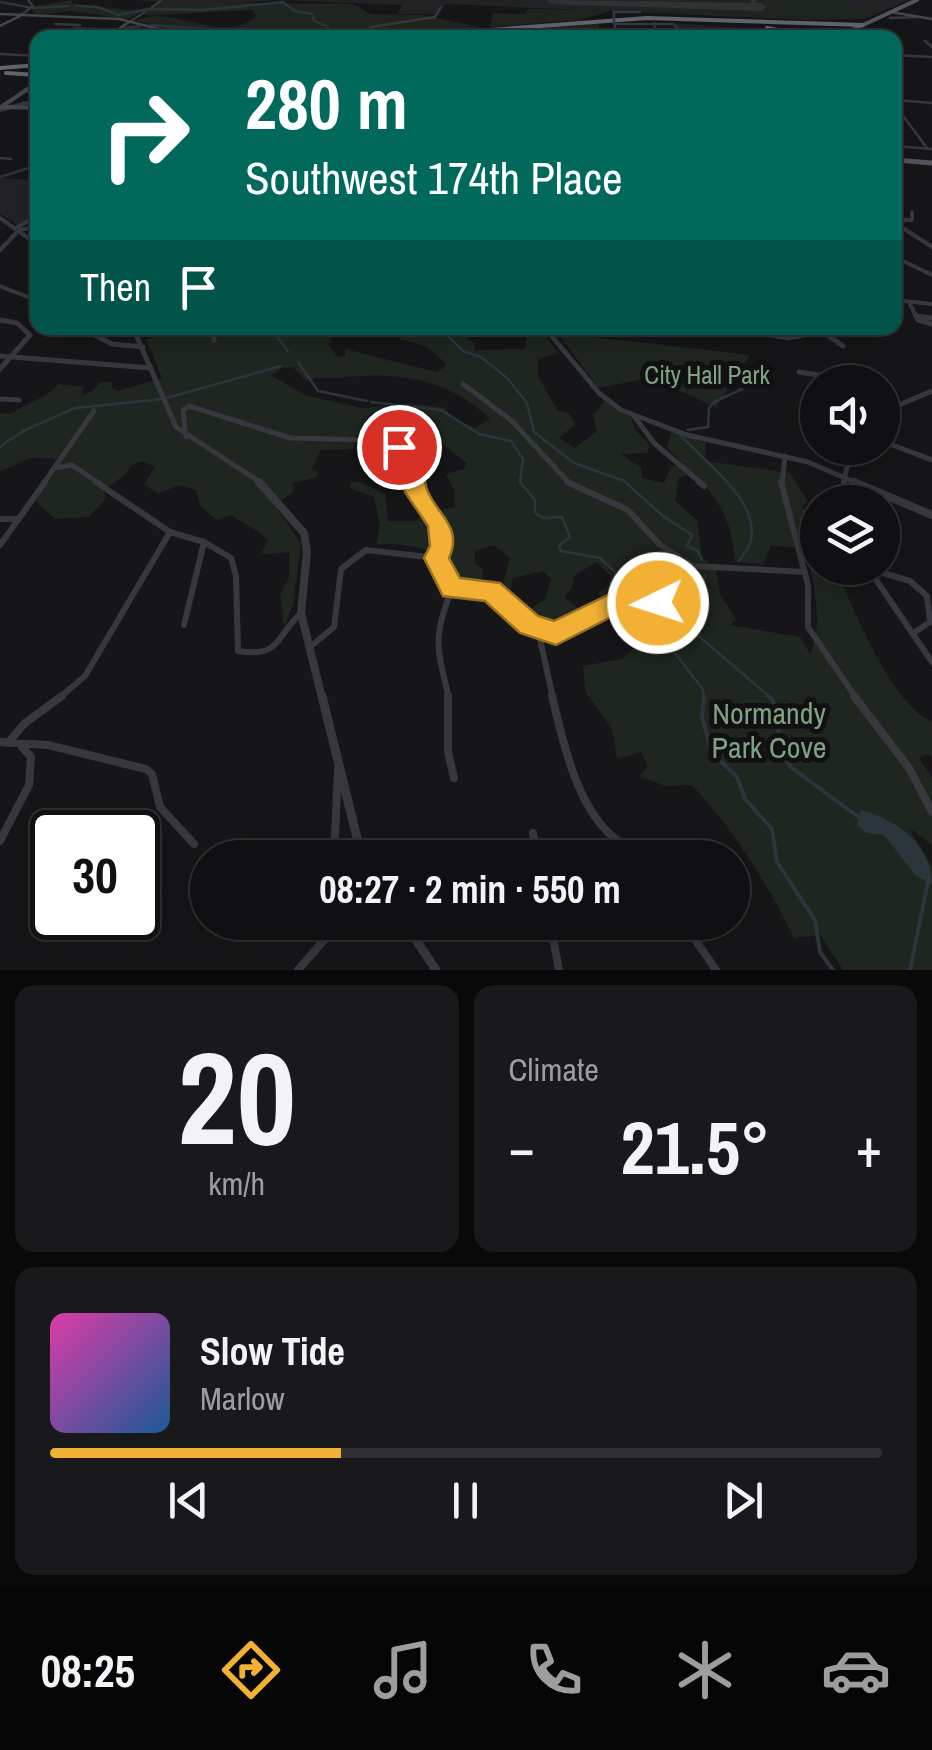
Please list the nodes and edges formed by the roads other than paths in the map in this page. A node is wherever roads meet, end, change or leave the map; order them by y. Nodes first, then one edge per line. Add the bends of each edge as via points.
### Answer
1 (28, 0) edge
2 (917, 0) edge
3 (161, 1) edge
4 (441, 7) dead end
5 (152, 8) dead end
6 (145, 12) dead end
7 (640, 12) dead end
8 (889, 14) junction
9 (21, 15) junction
10 (0, 17) edge
11 (136, 17) joint
12 (919, 17) junction
13 (93, 18) junction
14 (614, 19) junction
15 (932, 19) edge
16 (647, 20) junction
17 (127, 22) junction
18 (55, 24) dead end
19 (654, 24) junction
20 (80, 25) junction
21 (854, 25) junction
22 (862, 25) junction
23 (0, 26) edge
24 (76, 28) dead end
25 (116, 30) edge
26 (118, 30) edge
27 (168, 30) edge
28 (366, 30) edge
29 (498, 30) edge
30 (510, 30) edge
31 (615, 30) edge
32 (655, 30) dead end
33 (680, 30) edge
34 (774, 30) edge
35 (851, 30) edge
36 (926, 41) dead end
37 (932, 48) edge
38 (0, 54) edge
39 (902, 55) edge
40 (30, 56) edge
41 (932, 57) edge
42 (0, 70) edge
43 (30, 73) edge
44 (30, 73) edge
45 (30, 84) edge
46 (26, 90) junction
47 (30, 91) edge
48 (30, 101) edge
49 (10, 103) junction
50 (18, 103) junction
51 (902, 103) edge
52 (931, 104) edge
53 (1, 107) edge
54 (30, 108) edge
55 (902, 112) edge
56 (902, 147) edge
57 (929, 149) edge
58 (0, 158) edge
59 (10, 159) dead end
60 (902, 161) edge
61 (932, 163) edge
62 (912, 212) dead end
63 (0, 218) edge
64 (30, 221) edge
65 (902, 221) edge
66 (902, 226) edge
67 (30, 228) edge
68 (18, 229) junction
69 (30, 239) edge
70 (932, 244) edge
71 (0, 250) edge
72 (902, 260) edge
73 (932, 275) edge
74 (0, 286) edge
75 (30, 298) edge
76 (902, 301) edge
77 (910, 302) junction
78 (932, 304) edge
79 (0, 320) edge
80 (932, 321) edge
81 (95, 335) edge
82 (137, 335) edge
83 (214, 335) edge
84 (550, 335) edge
85 (763, 335) edge
86 (806, 335) edge
87 (828, 335) edge
88 (214, 340) dead end
89 (843, 346) dead end
90 (143, 347) junction
91 (0, 356) edge
92 (11, 357) junction
93 (152, 368) junction
94 (0, 369) edge
95 (464, 384) dead end
96 (932, 390) edge
97 (0, 398) edge
98 (18, 400) dead end
99 (900, 402) edge
100 (94, 411) dead end
101 (634, 416) junction
102 (186, 437) junction
103 (900, 448) edge
104 (785, 456) junction
105 (932, 460) edge
106 (848, 465) edge
107 (55, 468) junction
108 (844, 479) junction
109 (844, 485) edge
110 (704, 486) dead end
111 (932, 515) edge
112 (0, 518) edge
113 (18, 520) junction
114 (170, 532) junction
115 (204, 542) junction
116 (0, 545) edge
117 (800, 553) edge
118 (436, 558) junction
119 (693, 566) junction
120 (800, 572) edge
121 (900, 576) edge
122 (805, 585) edge
123 (880, 585) edge
124 (452, 589) junction
125 (930, 596) edge
126 (301, 612) junction
127 (184, 625) dead end
128 (538, 630) junction
129 (914, 632) junction
130 (310, 647) junction
131 (932, 662) edge
132 (4, 743) edge
133 (20, 745) junction
134 (338, 769) junction
135 (454, 778) dead end
136 (932, 812) edge
137 (533, 833) dead end
138 (190, 840) edge
139 (336, 840) edge
140 (357, 840) edge
141 (534, 840) edge
142 (620, 840) edge
143 (0, 841) edge
144 (324, 940) edge
145 (416, 940) edge
146 (553, 940) edge
147 (695, 940) edge
148 (298, 970) edge
149 (436, 970) edge
150 (559, 970) edge
151 (716, 970) edge

1 - 9 street via 32,8
2 - 8 main road
3 - 5 street
4 - 28 street via 435,17
6 - 11 street
7 - 14 street
8 - 12 street
8 - 12 main road
8 - 22 main road
9 - 10 main road
9 - 13 main road
9 - 23 main road
11 - 17 main road
12 - 15 main road
13 - 17 main road
13 - 20 street
14 - 19 street
14 - 31 street
16 - 21 highway
16 - 30 highway
16 - 34 highway
17 - 25 main road
17 - 26 main road
17 - 27 main road
18 - 20 street
19 - 32 street
19 - 33 street
20 - 24 street
21 - 22 highway
21 - 29 highway via 669,18
22 - 35 main road
36 - 37 street
38 - 40 street
39 - 41 street
42 - 43 highway
42 - 44 highway
45 - 46 main road
46 - 47 street
46 - 49 main road
46 - 53 main road
48 - 50 street
49 - 50 main road
49 - 53 main road
50 - 53 street
51 - 52 street
53 - 54 main road
55 - 57 street
56 - 57 street
58 - 59 street
60 - 61 main road
62 - 65 street via 912,220
63 - 68 street
64 - 68 street
66 - 70 street
67 - 68 street
68 - 69 street
68 - 71 street
72 - 73 street
74 - 75 street
76 - 77 street
77 - 78 street
77 - 80 street via 917,318
79 - 92 street via 30,335
81 - 90 street
82 - 90 street
83 - 88 street
84 - 101 street via 606,400
85 - 86 street
87 - 89 street
90 - 93 street
91 - 92 street
92 - 93 street
92 - 94 street
93 - 102 street via 167,410
95 - 119 street via 512,421 568,484 628,510 660,545
96 - 99 street
97 - 98 street
100 - 107 street
101 - 104 street
101 - 110 street via 644,437
102 - 118 street via 183,410 189,406 303,440 365,439 410,454 416,492 439,524
102 - 126 street via 263,484 300,524 307,552
103 - 105 street
104 - 108 street
104 - 117 street via 781,481
106 - 108 street
107 - 113 street
107 - 114 street via 72,464
108 - 109 street
108 - 111 street
112 - 113 street
113 - 116 street
114 - 115 street
114 - 132 street via 85,676 32,713
115 - 126 street via 234,566 236,649 260,652 277,645
115 - 127 street
118 - 124 street
118 - 130 street via 366,550 341,569 334,627
119 - 120 street
119 - 128 street via 666,602 618,601 564,632
121 - 125 street
122 - 136 street via 814,638 909,768
123 - 129 street
124 - 128 street via 491,591
124 - 135 street via 436,643 448,687
125 - 129 street via 930,622
126 - 130 street
128 - 142 street via 565,746 599,822
129 - 131 street
130 - 134 street
132 - 133 street
133 - 138 street via 48,745 146,769 160,807
133 - 143 street via 31,757 32,775
134 - 139 street
134 - 140 street
137 - 141 street
144 - 148 street
145 - 149 street
146 - 150 street
147 - 151 street

